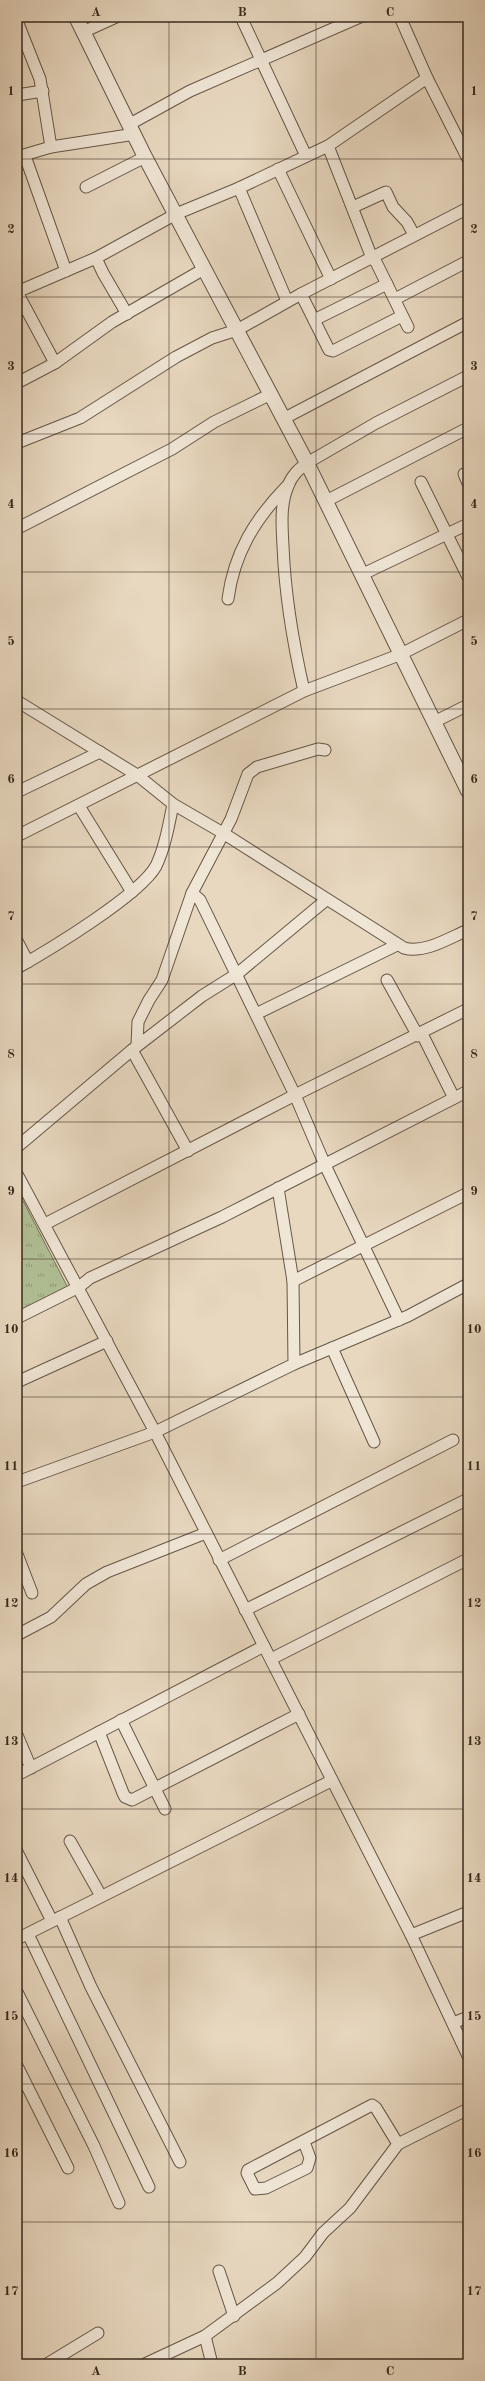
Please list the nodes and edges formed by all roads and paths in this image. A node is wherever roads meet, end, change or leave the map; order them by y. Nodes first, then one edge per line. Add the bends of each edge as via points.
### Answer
1 (76, 17) edge
2 (116, 17) edge
3 (241, 17) edge
4 (360, 17) edge
5 (400, 17) edge
6 (17, 21) edge
7 (83, 32) junction
8 (21, 40) edge
9 (261, 62) junction
10 (427, 78) junction
11 (43, 91) junction
12 (17, 95) edge
13 (132, 129) junction
14 (465, 143) edge
15 (328, 146) junction
16 (51, 147) junction
17 (21, 156) edge
18 (306, 156) junction
19 (145, 157) junction
20 (468, 158) edge
21 (278, 169) junction
22 (86, 187) dead end
23 (239, 188) junction
24 (353, 207) junction
25 (468, 208) edge
26 (176, 214) junction
27 (414, 235) junction
28 (96, 258) junction
29 (372, 258) junction
30 (468, 261) edge
31 (204, 269) junction
32 (66, 271) junction
33 (331, 279) junction
34 (387, 284) junction
35 (17, 292) edge
36 (300, 294) junction
37 (395, 299) junction
38 (287, 301) junction
39 (127, 314) junction
40 (402, 316) junction
41 (314, 320) junction
42 (468, 322) edge
43 (408, 327) dead end
44 (237, 330) junction
45 (55, 363) junction
46 (468, 376) edge
47 (17, 383) edge
48 (271, 394) junction
49 (283, 419) junction
50 (468, 428) edge
51 (17, 443) edge
52 (307, 463) junction
53 (420, 482) dead end
54 (288, 485) junction
55 (326, 501) junction
56 (468, 524) edge
57 (20, 527) dead end
58 (447, 535) junction
59 (361, 575) junction
60 (468, 577) edge
61 (228, 599) dead end
62 (468, 620) edge
63 (400, 655) junction
64 (304, 691) junction
65 (17, 701) edge
66 (468, 705) edge
67 (434, 722) junction
68 (325, 750) dead end
69 (100, 752) junction
70 (137, 776) junction
71 (466, 784) edge
72 (17, 792) edge
73 (173, 804) junction
74 (80, 806) junction
75 (222, 833) junction
76 (17, 836) edge
77 (132, 892) junction
78 (192, 893) junction
79 (326, 900) junction
80 (468, 930) edge
81 (17, 941) edge
82 (397, 945) junction
83 (28, 962) junction
84 (17, 968) edge
85 (237, 974) junction
86 (387, 980) dead end
87 (468, 1009) edge
88 (256, 1014) junction
89 (420, 1035) junction
90 (135, 1048) junction
91 (468, 1092) edge
92 (295, 1095) junction
93 (454, 1098) junction
94 (17, 1147) edge
95 (188, 1151) junction
96 (325, 1165) junction
97 (17, 1174) edge
98 (278, 1188) junction
99 (468, 1193) edge
100 (44, 1224) junction
101 (363, 1244) junction
102 (293, 1281) junction
103 (468, 1284) edge
104 (80, 1287) junction
105 (17, 1318) edge
106 (399, 1320) junction
107 (107, 1341) junction
108 (332, 1348) junction
109 (294, 1364) junction
110 (17, 1382) edge
111 (155, 1432) junction
112 (453, 1440) dead end
113 (374, 1442) dead end
114 (17, 1482) edge
115 (468, 1499) edge
116 (206, 1534) junction
117 (17, 1554) edge
118 (468, 1559) edge
119 (219, 1560) junction
120 (32, 1593) dead end
121 (245, 1610) junction
122 (17, 1635) edge
123 (264, 1646) junction
124 (271, 1659) junction
125 (299, 1714) junction
126 (121, 1720) junction
127 (100, 1732) junction
128 (17, 1735) edge
129 (31, 1768) junction
130 (17, 1775) edge
131 (331, 1781) junction
132 (156, 1788) junction
133 (165, 1808) dead end
134 (70, 1840) dead end
135 (17, 1852) edge
136 (101, 1896) junction
137 (468, 1912) edge
138 (56, 1919) junction
139 (28, 1934) junction
140 (411, 1935) junction
141 (17, 1939) edge
142 (17, 1992) edge
143 (468, 2018) edge
144 (453, 2023) junction
145 (468, 2056) edge
146 (17, 2066) edge
147 (468, 2109) edge
148 (304, 2142) junction
149 (398, 2144) junction
150 (180, 2162) dead end
151 (68, 2168) dead end
152 (149, 2187) dead end
153 (119, 2203) dead end
154 (219, 2271) dead end
155 (234, 2316) junction
156 (98, 2333) dead end
157 (205, 2336) junction
158 (47, 2364) edge
159 (145, 2364) edge
160 (212, 2364) edge

1 - 7 street
2 - 7 street
3 - 9 street
4 - 9 street
5 - 10 street
6 - 8 street
7 - 13 street
8 - 11 street
9 - 13 street via 190,91
9 - 18 street
10 - 14 street
10 - 15 street
11 - 12 street
11 - 16 street
13 - 16 street
13 - 19 street
14 - 20 street
15 - 18 street
15 - 24 street
16 - 17 street
17 - 32 street
18 - 21 street
19 - 22 street
19 - 26 street
21 - 23 street
21 - 33 street
23 - 26 street
23 - 38 street
24 - 27 street via 386,192 393,207 407,222
24 - 29 street
25 - 27 street
26 - 28 street
26 - 31 street
27 - 29 street
28 - 32 street
28 - 39 street
29 - 33 street
29 - 34 street
30 - 37 street
31 - 39 street
31 - 44 street
32 - 35 street
33 - 36 street
34 - 37 street
34 - 41 street
35 - 45 street
36 - 38 street
36 - 41 street
37 - 40 street
38 - 44 street
39 - 45 street via 87,338
40 - 41 street via 333,351 329,350
40 - 43 street
42 - 49 street
44 - 48 street
44 - 51 street via 212,338 176,357 80,418
45 - 47 street
46 - 52 street via 376,423
48 - 49 street
48 - 57 street via 214,422 172,449
49 - 52 street
50 - 55 street
52 - 54 street via 296,470
52 - 55 street
53 - 58 street
54 - 61 street via 266,508 247,540 234,569
54 - 64 street via 282,526 287,606 292,642
55 - 59 street
56 - 58 street
58 - 59 street
58 - 60 street
59 - 63 street
62 - 63 street
63 - 64 street
63 - 67 street
64 - 70 street
65 - 69 street
66 - 67 street
67 - 71 street
68 - 75 street via 310,751 250,771 231,819
69 - 70 street
69 - 72 street
70 - 73 street
70 - 74 street
73 - 75 street
73 - 77 street via 156,865 148,878
74 - 76 street
74 - 77 street
75 - 78 street
75 - 79 street
77 - 83 street
78 - 85 street via 200,900
78 - 90 street via 162,980 138,1022
79 - 82 street
79 - 85 street
80 - 82 street via 413,951
81 - 83 street
82 - 88 street
83 - 84 street
85 - 88 street
85 - 90 street via 202,996
86 - 89 street
87 - 89 street
88 - 92 street
89 - 92 street
89 - 93 street
90 - 94 street
90 - 95 street
91 - 93 street
92 - 95 street
92 - 96 street
93 - 96 street
95 - 100 street
96 - 98 street
96 - 101 street
97 - 100 street
98 - 102 street
98 - 104 street via 90,1278
99 - 101 street
100 - 104 street
101 - 102 street
101 - 106 street
102 - 109 street
103 - 106 street
104 - 105 street
104 - 107 street
106 - 108 street
107 - 110 street
107 - 111 street
108 - 109 street
108 - 113 street
109 - 111 street
111 - 114 street
111 - 116 street
112 - 119 street
115 - 121 street
116 - 119 street
116 - 122 street via 107,1572 86,1584 51,1617
117 - 120 street
118 - 124 street
119 - 121 street
121 - 123 street
123 - 124 street
123 - 126 street
124 - 125 street
125 - 131 street
125 - 132 street
126 - 127 street
126 - 132 street
127 - 129 street
127 - 132 street via 125,1797 132,1800
128 - 129 street
129 - 130 street
131 - 136 street
131 - 140 street
132 - 133 street
134 - 136 street
135 - 138 street
136 - 138 street
137 - 140 street
138 - 139 street
138 - 150 street
139 - 141 street
139 - 152 street
140 - 144 street
142 - 153 street via 94,2146
143 - 144 street
144 - 145 street
146 - 151 street
147 - 149 street
148 - 148 street via 248,2170 255,2189 266,2188 307,2168 310,2158
148 - 149 street via 372,2106 376,2108
149 - 155 street via 350,2208 323,2233 305,2257 277,2283
154 - 155 street
155 - 157 street
156 - 158 street
157 - 159 street
157 - 160 street

